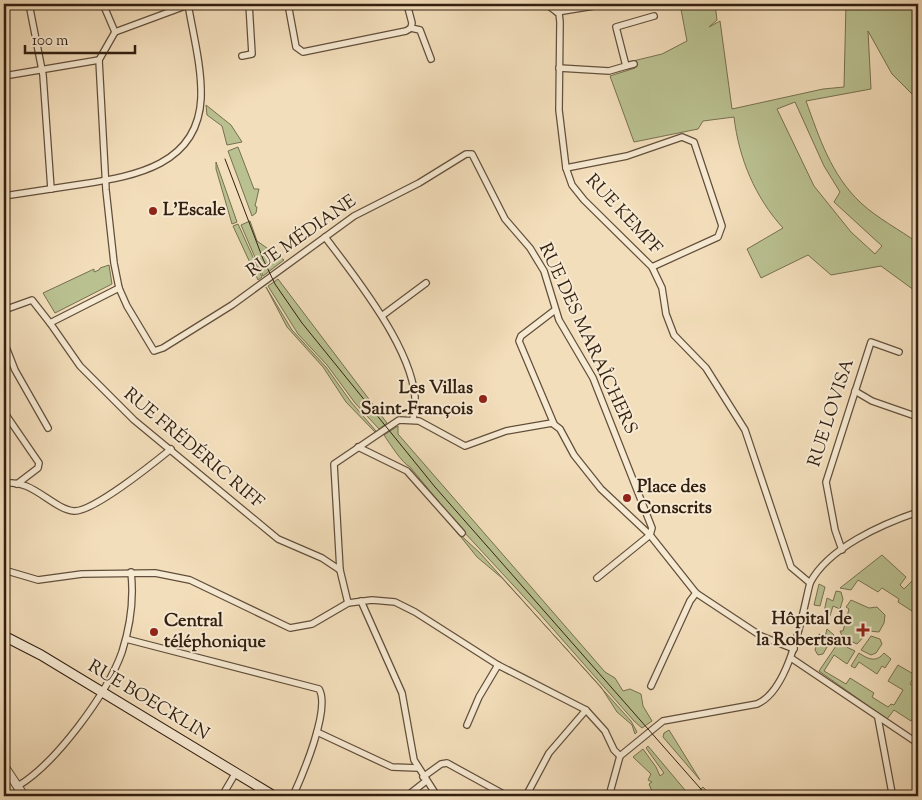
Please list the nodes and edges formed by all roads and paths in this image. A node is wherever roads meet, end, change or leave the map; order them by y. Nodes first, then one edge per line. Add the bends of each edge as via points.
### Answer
1 (29, 4) edge
2 (103, 4) edge
3 (188, 4) edge
4 (249, 4) edge
5 (288, 4) edge
6 (407, 4) edge
7 (546, 4) edge
8 (558, 4) edge
9 (606, 4) edge
10 (557, 12) junction
11 (654, 16) dead end
12 (411, 28) junction
13 (115, 32) junction
14 (242, 56) dead end
15 (431, 59) dead end
16 (100, 60) junction
17 (634, 64) dead end
18 (626, 66) junction
19 (559, 68) junction
20 (42, 70) junction
21 (4, 76) edge
22 (470, 153) joint
23 (566, 168) junction
24 (106, 180) junction
25 (51, 189) junction
26 (4, 196) edge
27 (325, 237) junction
28 (652, 268) junction
29 (426, 283) dead end
30 (119, 288) junction
31 (4, 310) edge
32 (555, 310) junction
33 (382, 315) junction
34 (50, 323) junction
35 (4, 342) edge
36 (899, 352) dead end
37 (855, 391) junction
38 (4, 412) edge
39 (918, 417) edge
40 (413, 419) junction
41 (554, 424) junction
42 (48, 428) dead end
43 (358, 447) junction
44 (171, 449) junction
45 (4, 484) edge
46 (17, 484) junction
47 (918, 512) edge
48 (462, 533) dead end
49 (650, 535) junction
50 (842, 550) junction
51 (4, 570) edge
52 (340, 570) junction
53 (131, 572) junction
54 (597, 578) dead end
55 (810, 583) junction
56 (696, 593) junction
57 (361, 601) junction
58 (348, 602) junction
59 (4, 636) edge
60 (126, 639) junction
61 (794, 649) junction
62 (791, 658) junction
63 (498, 665) junction
64 (650, 686) dead end
65 (101, 692) junction
66 (586, 710) junction
67 (878, 718) junction
68 (467, 725) dead end
69 (317, 732) junction
70 (913, 740) dead end
71 (620, 756) junction
72 (4, 766) edge
73 (418, 768) junction
74 (235, 774) junction
75 (424, 779) junction
76 (18, 786) junction
77 (894, 795) edge
78 (24, 796) edge
79 (222, 796) edge
80 (274, 796) edge
81 (293, 796) edge
82 (407, 796) edge
83 (437, 796) edge
84 (507, 796) edge
85 (526, 796) edge
86 (609, 796) edge

1 - 20 street
2 - 13 street
3 - 13 street
3 - 24 street via 200,90 193,128 182,146 158,165 137,174
4 - 14 street via 252,54
5 - 12 street via 296,47 303,52
6 - 12 street
7 - 10 street
8 - 10 street, RUE KEMPF
9 - 10 street
10 - 19 street, RUE KEMPF via 560,22
11 - 18 street via 616,27
12 - 15 street via 420,30
13 - 16 street
16 - 20 street
16 - 24 street
17 - 18 street
18 - 19 street via 609,71
19 - 23 street, RUE KEMPF via 559,110
20 - 21 street
20 - 25 street
22 - 27 street, RUE MÉDIANE via 354,216
22 - 32 street, RUE DES MARAÎCHERS via 505,218 541,266
23 - 28 street, RUE KEMPF via 572,185 584,200
23 - 28 street via 627,156 682,137 694,142 722,226 718,236
24 - 25 street
24 - 30 street
25 - 26 street
27 - 30 street, RUE MÉDIANE via 232,305 154,351 131,316
27 - 33 street
28 - 55 street, RUE KEMPF via 662,288 666,314 674,335 706,368 745,430 790,567
29 - 33 street
30 - 34 street
31 - 34 street, RUE FRÉDÉRIC RIFF via 32,300
32 - 41 street via 519,341
32 - 49 street, RUE DES MARAÎCHERS via 593,378 652,528
33 - 40 street via 411,376 416,412
34 - 44 street, RUE FRÉDÉRIC RIFF via 80,366 111,399
35 - 42 street via 15,370
36 - 37 street, RUE LOVISA via 871,342
37 - 39 street via 872,401
37 - 50 street, RUE LOVISA via 826,482
38 - 46 street via 39,463 38,468
40 - 41 street via 465,446 506,431
40 - 43 street via 399,420
41 - 49 street via 601,489
43 - 48 street via 408,471
43 - 52 street via 334,464
44 - 46 street via 118,489 79,510 66,508
44 - 52 street, RUE FRÉDÉRIC RIFF via 278,539 322,558
45 - 46 street
47 - 50 street via 884,524
49 - 54 street
49 - 56 street, RUE DES MARAÎCHERS
50 - 55 street via 820,568
51 - 53 street via 38,580
52 - 58 street
53 - 58 street via 190,580 290,628 312,624
53 - 60 street
55 - 61 street
56 - 61 street, RUE DES MARAÎCHERS via 761,636
56 - 64 street
57 - 58 street
57 - 63 street via 390,600 406,606
57 - 73 street via 402,693 412,752
59 - 65 main road, RUE BOECKLIN
60 - 65 street
60 - 69 street via 319,689 322,696
61 - 62 street
62 - 67 street
62 - 71 street via 762,702 663,722
63 - 66 street
63 - 68 street
65 - 74 main road, RUE BOECKLIN
65 - 76 street via 66,745
66 - 71 street
66 - 85 street via 549,753
67 - 70 street
67 - 77 street
69 - 73 street via 392,767
69 - 81 street
71 - 86 street
72 - 76 street
73 - 75 street
74 - 79 street
74 - 80 main road, RUE BOECKLIN
75 - 82 street
75 - 83 street
75 - 84 street via 441,764 447,763
76 - 78 street

